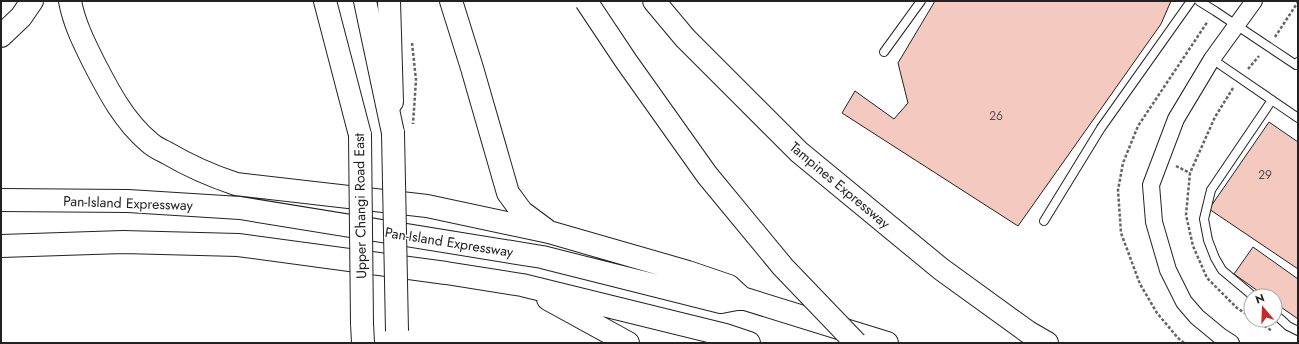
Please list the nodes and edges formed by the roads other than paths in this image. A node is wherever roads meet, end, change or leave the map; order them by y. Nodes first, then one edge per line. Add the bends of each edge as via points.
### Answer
1 (32, 1) edge
2 (70, 1) edge
3 (325, 1) edge
4 (365, 1) edge
5 (389, 1) edge
6 (451, 1) edge
7 (586, 1) edge
8 (654, 1) edge
9 (921, 1) edge
10 (1191, 1) edge
11 (1199, 1) edge
12 (1249, 3) edge
13 (1237, 26) junction
14 (1, 36) edge
15 (884, 52) dead end
16 (1212, 59) junction
17 (1297, 65) edge
18 (1272, 100) junction
19 (1298, 118) edge
20 (393, 133) junction
21 (1, 200) edge
22 (1044, 220) dead end
23 (549, 232) junction
24 (1, 246) edge
25 (522, 285) junction
26 (1243, 288) edge
27 (742, 298) junction
28 (1283, 321) edge
29 (1298, 331) edge
30 (362, 333) edge
31 (398, 339) edge
32 (628, 343) edge
33 (749, 343) edge
34 (856, 343) edge
35 (887, 343) edge
36 (1047, 343) edge
37 (1231, 343) edge

1 - 14 main road via 21,17
2 - 23 main road via 72,14 89,52 109,93 128,122 149,143 208,175 236,184 427,206
3 - 30 main road, Upper Changi Road East, bridge via 360,135
4 - 20 main road
5 - 20 main road
6 - 23 main road via 508,193 522,212
7 - 34 main road, bridge via 707,175 783,267
8 - 36 main road, Tampines Expressway via 684,38 799,152 941,269
9 - 15 lane
10 - 22 lane via 1101,128
11 - 13 lane
12 - 13 street
13 - 16 street
13 - 17 lane
16 - 18 lane
16 - 37 street via 1176,119 1151,184 1154,222 1168,270 1184,302 1197,317
18 - 19 lane
18 - 26 lane via 1211,190 1204,219 1215,258 1222,270
20 - 31 main road, bridge
21 - 27 main road, Pan-Island Expressway via 128,201 240,208 542,257 721,302
23 - 27 main road via 729,286
24 - 25 main road via 123,242 238,245
25 - 32 main road
25 - 33 main road
27 - 35 main road, Pan-Island Expressway
28 - 29 lane

